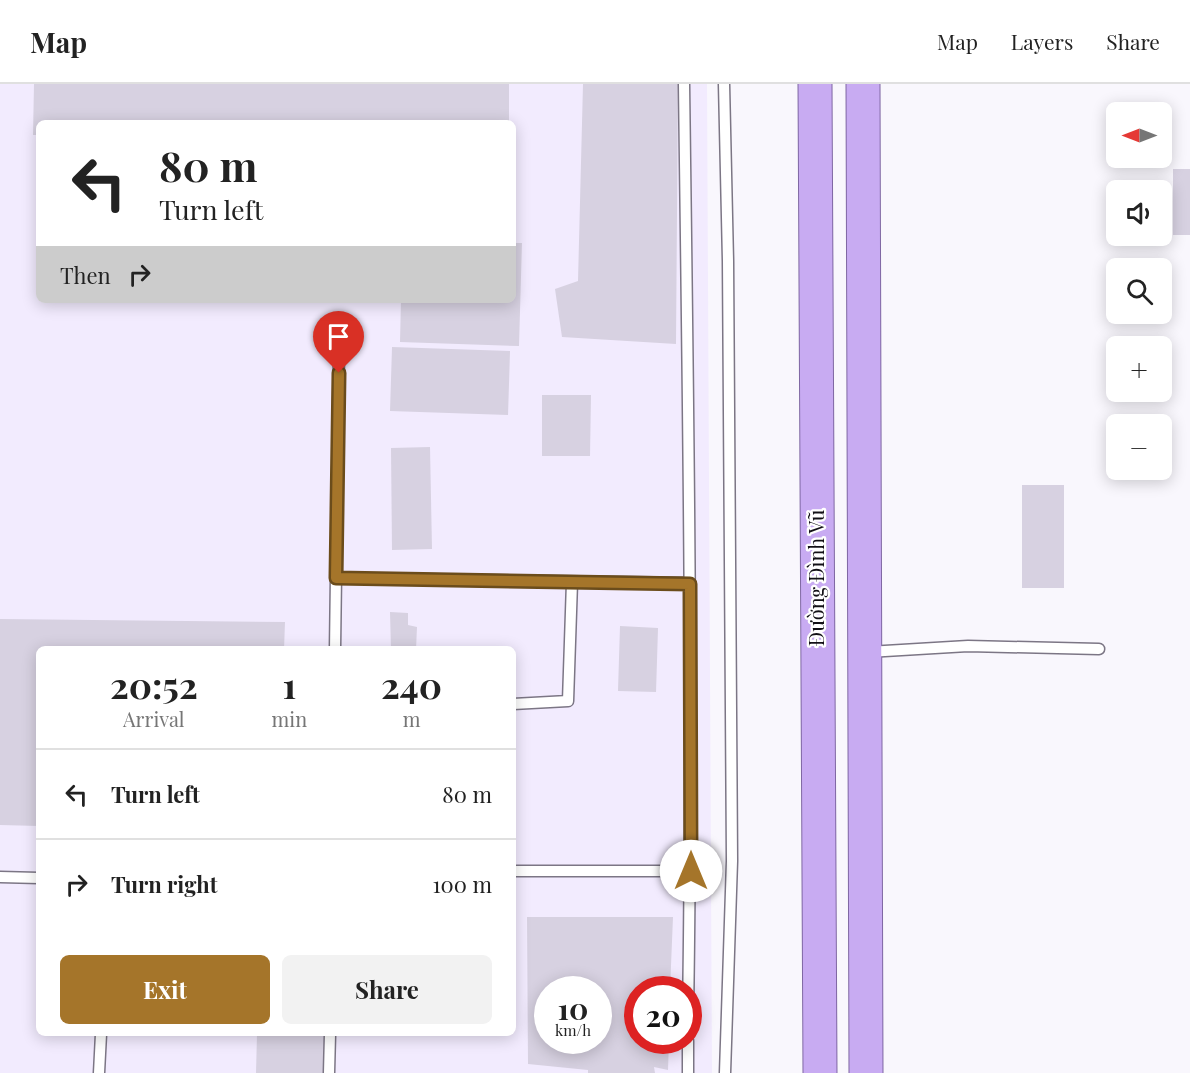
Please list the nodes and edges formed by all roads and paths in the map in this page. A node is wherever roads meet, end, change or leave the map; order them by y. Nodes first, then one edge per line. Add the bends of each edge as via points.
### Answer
1 (684, 84) edge
2 (724, 84) edge
3 (815, 84) edge
4 (863, 84) edge
5 (339, 350) dead end
6 (336, 578) junction
7 (572, 582) junction
8 (690, 584) junction
9 (335, 646) edge
10 (1099, 649) dead end
11 (865, 652) junction
12 (516, 704) edge
13 (516, 871) edge
14 (691, 871) junction
15 (0, 877) edge
16 (36, 878) edge
17 (689, 976) edge
18 (101, 1036) edge
19 (330, 1036) edge
20 (688, 1054) edge
21 (99, 1073) edge
22 (329, 1073) edge
23 (688, 1073) edge
24 (725, 1073) edge
25 (820, 1073) edge
26 (866, 1073) edge

1 - 8 lane
2 - 24 lane via 732,861
3 - 25 highway, Đường Đình Vũ
4 - 11 highway
5 - 6 lane
6 - 7 lane
6 - 9 lane
7 - 8 lane
7 - 12 lane via 568,701
8 - 14 lane
10 - 11 lane via 968,646
11 - 26 highway
13 - 14 lane
14 - 17 lane
15 - 16 lane
18 - 21 lane
19 - 22 lane
20 - 23 lane

